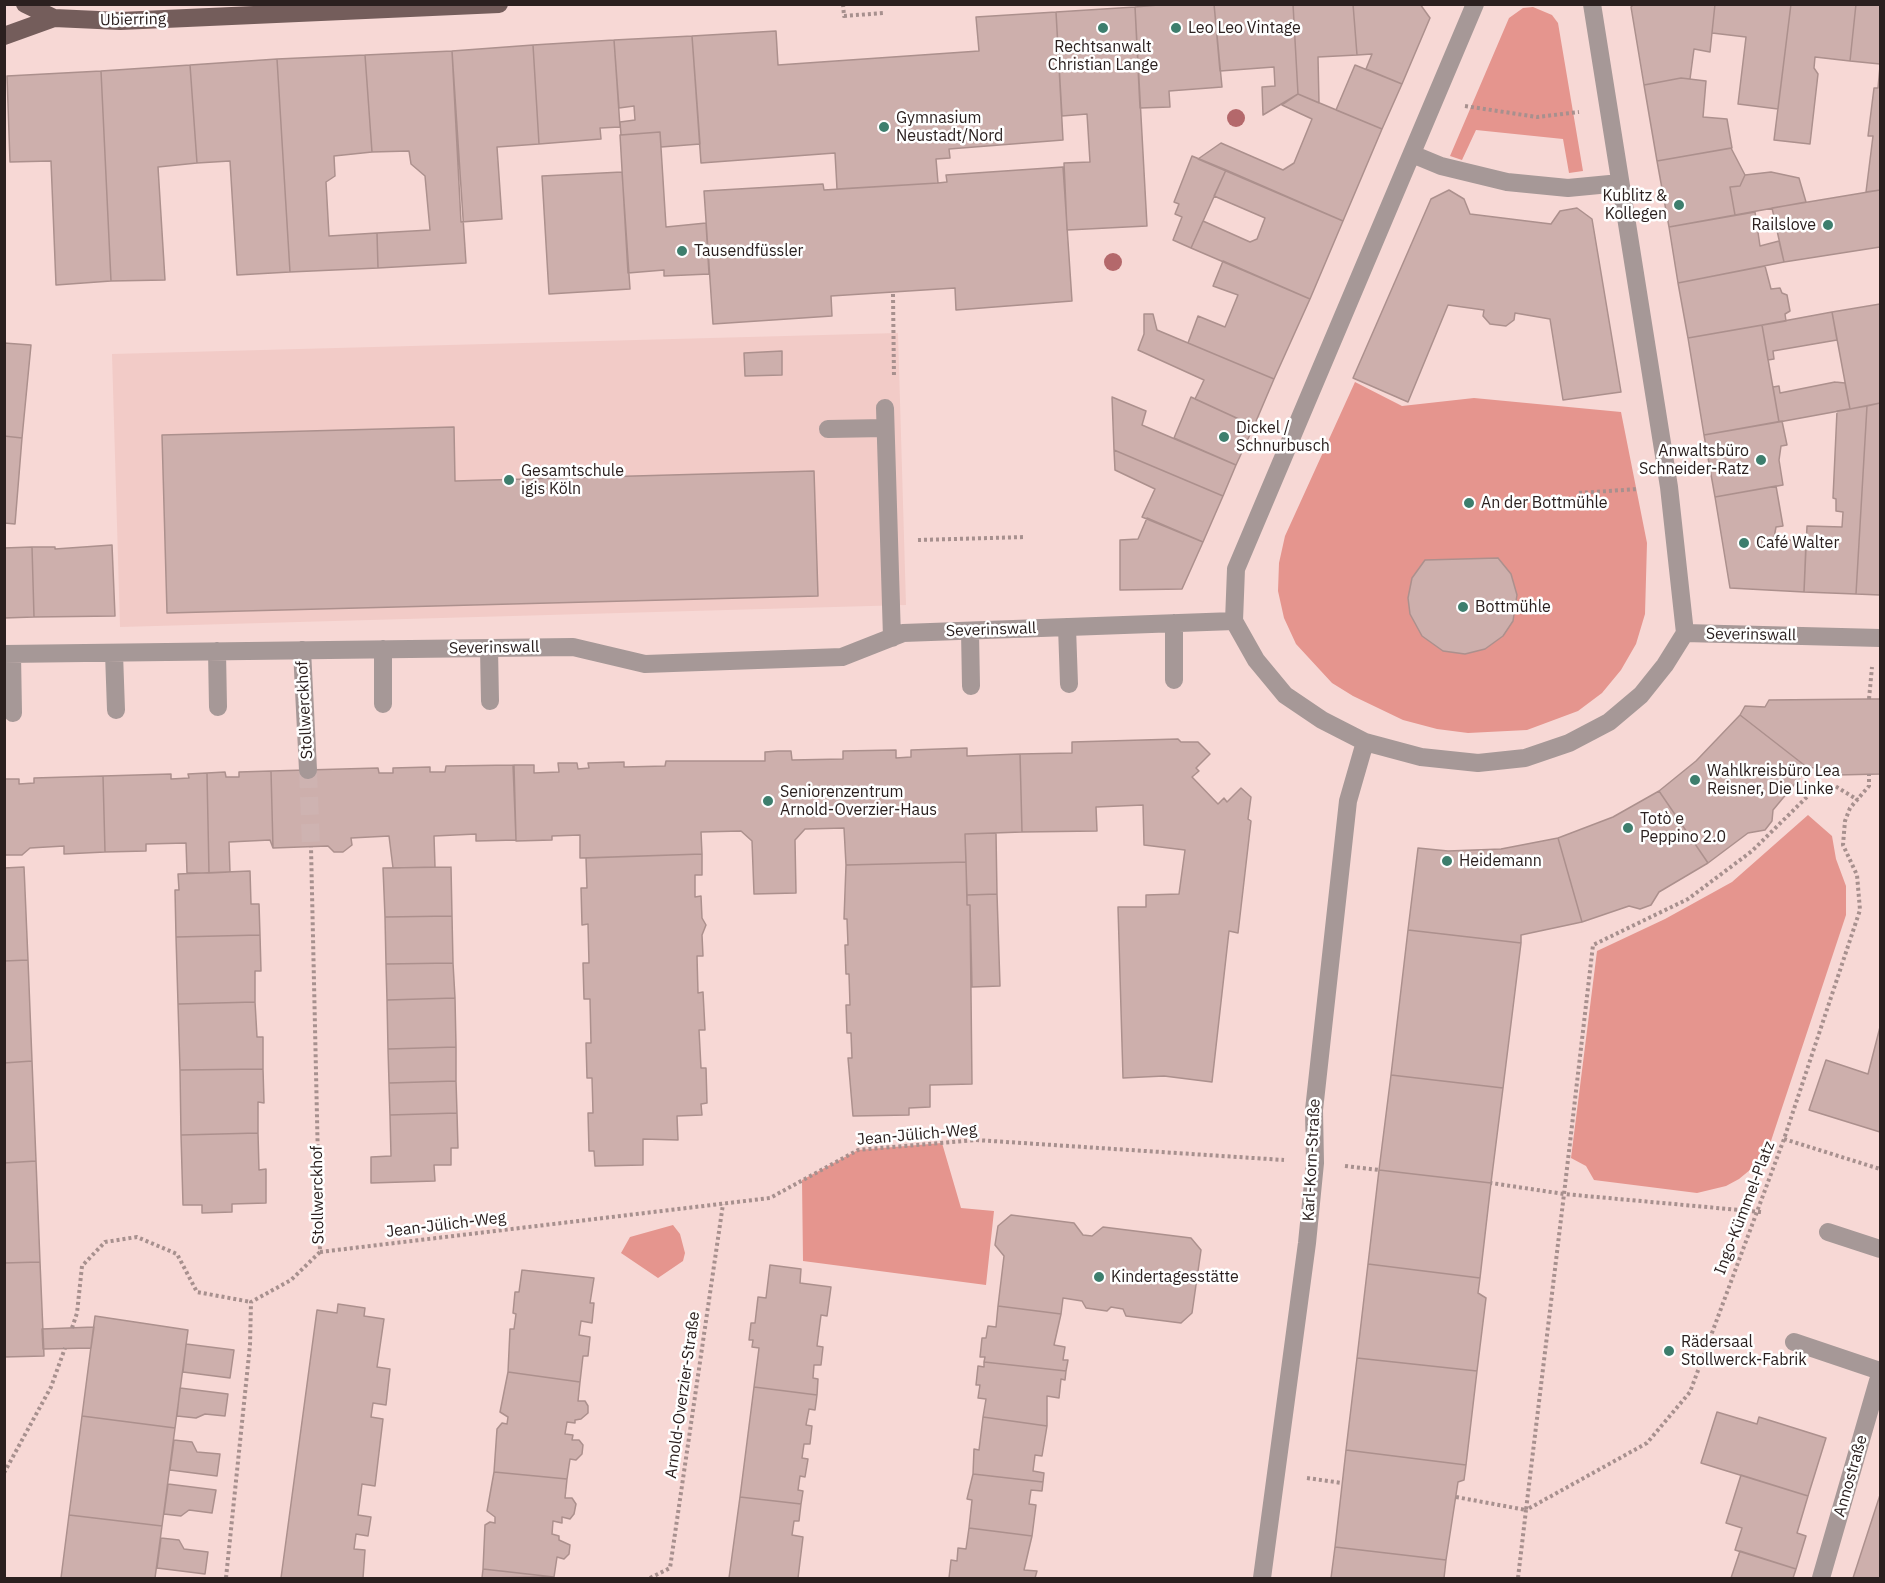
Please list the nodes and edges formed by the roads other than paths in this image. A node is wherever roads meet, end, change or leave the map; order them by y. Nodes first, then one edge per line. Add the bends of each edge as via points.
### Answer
1 (25, 4) edge
2 (499, 4) edge
3 (1475, 4) edge
4 (1592, 4) edge
5 (54, 18) junction
6 (4, 36) edge
7 (1412, 154) junction
8 (1620, 183) junction
9 (885, 408) road end
10 (885, 428) junction
11 (828, 429) dead end
12 (1234, 621) junction
13 (1174, 623) junction
14 (1067, 627) junction
15 (970, 631) junction
16 (1685, 633) junction
17 (892, 638) junction
18 (1881, 638) edge
19 (489, 648) junction
20 (382, 649) junction
21 (303, 650) junction
22 (216, 651) junction
23 (114, 653) junction
24 (8, 654) edge
25 (1174, 680) dead end
26 (1069, 684) dead end
27 (971, 686) dead end
28 (490, 701) dead end
29 (383, 704) dead end
30 (218, 707) dead end
31 (116, 710) dead end
32 (13, 713) dead end
33 (1365, 742) junction
34 (308, 770) tunnel mouth
35 (1828, 1232) dead end
36 (1881, 1249) edge
37 (1794, 1342) dead end
38 (1881, 1372) edge
39 (1262, 1578) edge
40 (1821, 1578) edge

1 - 5 main road, Ubierring
2 - 5 main road, Ubierring via 120,21
3 - 7 street
4 - 8 street
5 - 6 main road, Ubierring
7 - 8 street via 1441,166 1507,182 1568,188
7 - 12 street via 1236,569
8 - 16 street via 1669,487
9 - 10 street
10 - 11 street
10 - 17 street
12 - 13 street, Severinswall
12 - 33 street, Severinswall via 1256,660 1285,695
13 - 14 street, Severinswall
13 - 25 street
14 - 15 street, Severinswall
14 - 26 street
15 - 17 street, Severinswall via 903,633
15 - 27 street
16 - 18 street, Severinswall
16 - 33 street, Severinswall via 1641,695 1609,722 1569,743 1525,758 1478,763 1421,757
17 - 19 street, Severinswall via 842,657 645,664 573,647
19 - 20 street, Severinswall
19 - 28 street
20 - 21 street, Severinswall
20 - 29 street
21 - 22 street, Severinswall
21 - 34 street, Stollwerckhof
22 - 23 street, Severinswall
22 - 30 street
23 - 24 street, Severinswall
23 - 31 street
24 - 32 street
33 - 39 street, Karl-Korn-Straße via 1348,801 1314,1110 1315,1163
35 - 36 street
37 - 38 street
38 - 40 street, Annostraße

